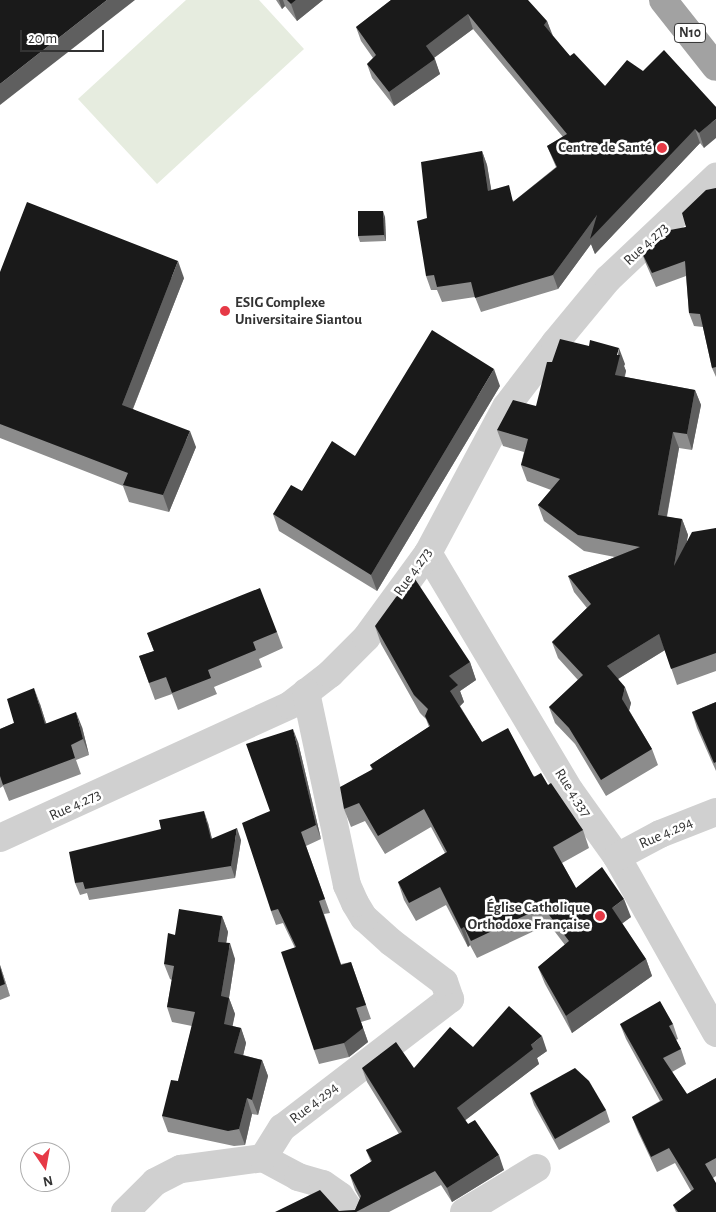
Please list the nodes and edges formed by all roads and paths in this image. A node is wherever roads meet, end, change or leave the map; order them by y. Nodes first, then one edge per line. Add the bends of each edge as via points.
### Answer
1 (663, 0) edge
2 (716, 67) edge
3 (716, 177) edge
4 (428, 553) junction
5 (306, 692) junction
6 (716, 812) edge
7 (0, 838) edge
8 (616, 857) junction
9 (716, 1033) edge
10 (263, 1158) junction
11 (537, 1168) dead end
12 (125, 1212) edge
13 (351, 1212) edge
14 (464, 1212) edge

1 - 2 highway, N10
3 - 4 street, Rue 4.273 via 608,279 555,343 506,407
4 - 5 street, Rue 4.273 via 366,638 330,674
4 - 8 street, Rue 4.337 via 570,791
5 - 7 street, Rue 4.273 via 290,705
5 - 10 street, Rue 4.294 via 347,885 355,903 364,918 391,942 444,982 450,999 282,1128
6 - 8 street, Rue 4.294 via 660,834
8 - 9 street, Rue 4.337
10 - 12 street via 181,1169 154,1182
10 - 13 street via 298,1177 323,1184 340,1196
11 - 14 street

